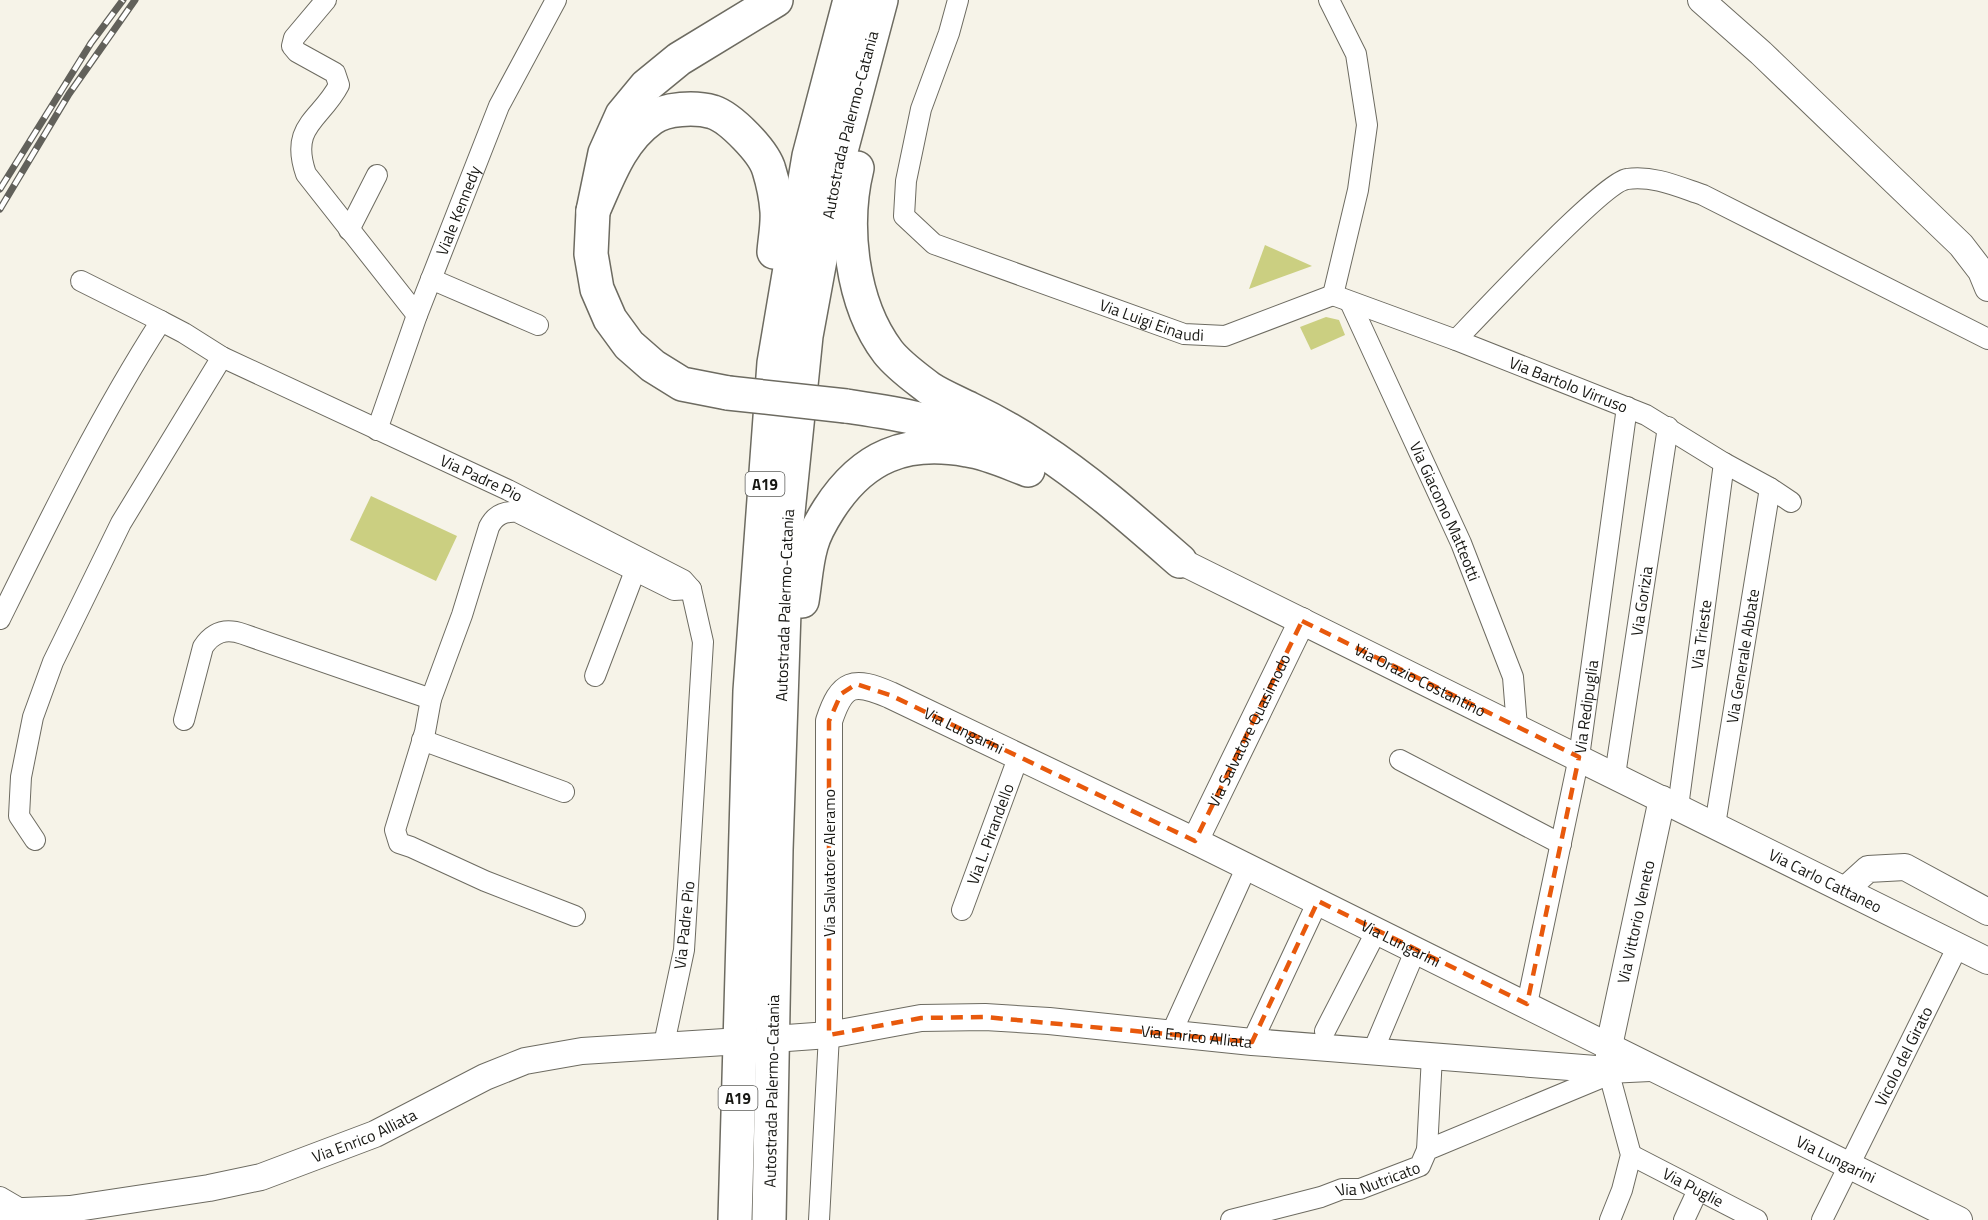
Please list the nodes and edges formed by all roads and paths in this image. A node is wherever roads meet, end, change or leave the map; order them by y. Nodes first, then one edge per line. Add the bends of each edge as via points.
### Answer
1 (326, 0) edge
2 (556, 0) edge
3 (776, 0) edge
4 (850, 0) edge
5 (880, 0) edge
6 (899, 0) edge
7 (958, 0) edge
8 (1329, 0) edge
9 (1701, 0) edge
10 (377, 175) dead end
11 (593, 211) junction
12 (348, 230) junction
13 (431, 279) junction
14 (81, 281) dead end
15 (1988, 288) edge
16 (1342, 299) junction
17 (417, 315) junction
18 (161, 321) junction
19 (538, 325) dead end
20 (1988, 339) edge
21 (1456, 340) junction
22 (222, 357) junction
23 (1627, 407) junction
24 (1668, 427) junction
25 (377, 430) junction
26 (1724, 463) junction
27 (1028, 470) junction
28 (1770, 488) junction
29 (1791, 501) dead end
30 (1180, 561) junction
31 (635, 571) junction
32 (691, 589) junction
33 (0, 620) edge
34 (1302, 621) junction
35 (595, 676) dead end
36 (841, 694) joint
37 (431, 699) junction
38 (184, 720) dead end
39 (1517, 726) junction
40 (422, 740) junction
41 (1579, 757) junction
42 (1018, 758) junction
43 (1400, 760) dead end
44 (1615, 775) junction
45 (564, 792) dead end
46 (1670, 803) junction
47 (1715, 825) junction
48 (35, 840) dead end
49 (1195, 841) junction
50 (1561, 844) junction
51 (776, 850) junction
52 (1246, 866) junction
53 (1846, 890) junction
54 (1318, 901) junction
55 (962, 910) dead end
56 (1988, 912) edge
57 (575, 916) dead end
58 (1377, 930) junction
59 (1958, 946) junction
60 (1416, 949) junction
61 (1988, 961) edge
62 (741, 975) junction
63 (1527, 1004) junction
64 (1324, 1031) dead end
65 (1171, 1034) junction
66 (829, 1035) junction
67 (787, 1038) dead end
68 (725, 1042) dead end
69 (1252, 1042) junction
70 (664, 1044) junction
71 (1372, 1051) junction
72 (1432, 1056) junction
73 (1609, 1058) junction
74 (1653, 1068) joint
75 (1427, 1150) junction
76 (1631, 1155) junction
77 (1848, 1166) junction
78 (1698, 1190) junction
79 (0, 1197) edge
80 (12, 1211) edge
81 (1280, 1214) edge
82 (735, 1220) edge
83 (769, 1220) edge
84 (819, 1220) edge
85 (1230, 1220) edge
86 (1610, 1220) edge
87 (1684, 1220) edge
88 (1755, 1220) edge
89 (1822, 1220) edge
90 (1959, 1220) edge

1 - 12 street via 294,38 292,46 335,74 339,85 309,123 301,159 306,174
2 - 13 street, Viale Kennedy via 499,106
3 - 11 highway via 679,59 646,86 622,115 605,153
4 - 62 highway, Autostrada Palermo-Catania / A19 via 809,156 774,363 750,691
5 - 51 highway, Autostrada Palermo-Catania / A19 via 838,162 806,336 787,522
6 - 30 highway via 853,183 854,267 872,325 888,352 907,371 1078,474
7 - 16 street, Via Luigi Einaudi via 921,109 906,181 904,216 934,244 1184,334 1225,336
8 - 16 street via 1356,54 1367,125
9 - 15 street via 1961,245 1981,271
10 - 12 street
11 - 27 highway, bridge via 591,254 597,289 610,319 629,345 681,384 919,418 967,434
11 - 62 highway via 618,156 634,134 652,118 672,110 713,112 735,125 769,167 777,211 771,288 759,364 737,693 735,881
12 - 17 street
13 - 17 street, Viale Kennedy
13 - 19 street
14 - 18 street, Via Padre Pio
16 - 21 street, Via Bartolo Virruso
16 - 39 street, Via Giacomo Matteotti via 1461,543 1513,677
17 - 25 street, Viale Kennedy
18 - 22 street, Via Padre Pio
18 - 33 street via 130,369
20 - 21 street via 1703,195 1656,180 1625,179 1589,206
21 - 23 street, Via Bartolo Virruso
22 - 25 street, Via Padre Pio
22 - 48 street via 121,523 53,662 33,717 21,777 19,816
23 - 24 street, Via Bartolo Virruso
23 - 41 street, Via Redipuglia
24 - 26 street, Via Bartolo Virruso
24 - 44 street, Via Gorizia
25 - 32 street, Via Padre Pio via 508,490 654,564
26 - 28 street, Via Bartolo Virruso
26 - 46 street, Via Trieste
27 - 30 highway
27 - 51 highway via 969,450 905,450 877,460 853,477 838,495 811,545
28 - 29 street, Via Bartolo Virruso
28 - 47 street, Via Generale Abbate
30 - 34 street, Via Orazio Costantino
31 - 32 street via 674,590
31 - 35 street
31 - 37 street via 517,512 497,516 489,527
32 - 70 street, Via Padre Pio via 704,642 684,950
34 - 39 street, Via Orazio Costantino
34 - 49 street, Via Salvatore Quasimodo
36 - 42 street, Via Lungarini via 856,684 869,686
36 - 66 street, Via Salvatore Aleramo via 830,722
37 - 38 street via 225,631 208,639 203,647
37 - 40 street
39 - 41 street, Via Orazio Costantino
40 - 45 street
40 - 57 street via 395,830 399,843
41 - 44 street, Via Orazio Costantino
41 - 50 street, Via Redipuglia
42 - 49 street, Via Lungarini
42 - 55 street, Via L. Pirandello
43 - 50 street
44 - 46 street, Via Orazio Costantino
46 - 47 street, Via Carlo Cattaneo
46 - 73 street, Via Vittorio Veneto
47 - 53 street, Via Carlo Cattaneo
49 - 52 street, Via Lungarini
50 - 63 street, Via Redipuglia
51 - 83 highway, Autostrada Palermo-Catania / A19
52 - 54 street, Via Lungarini
52 - 65 street
53 - 56 street via 1869,868 1905,867
53 - 59 street, Via Carlo Cattaneo
54 - 58 street, Via Lungarini
54 - 69 street
58 - 60 street, Via Lungarini
58 - 64 street
59 - 61 street, Via Carlo Cattaneo
59 - 77 street, Vicolo del Girato
60 - 63 street, Via Lungarini
60 - 71 street
62 - 82 highway, Autostrada Palermo-Catania / A19
63 - 73 street, Via Lungarini
65 - 66 street, Via Enrico Alliata via 985,1017 921,1018
65 - 69 street, Via Enrico Alliata
66 - 67 street, Via Enrico Alliata
66 - 84 street
68 - 70 street, Via Enrico Alliata
69 - 71 street, Via Enrico Alliata
70 - 80 street, Via Enrico Alliata via 582,1051 525,1061 485,1077 375,1134 261,1177 70,1209
71 - 72 street, Via Enrico Alliata
72 - 73 street, Via Enrico Alliata
72 - 75 street
73 - 74 street, Via Enrico Alliata
73 - 75 street, Via Nutricato via 1598,1079
73 - 76 street
74 - 77 street, Via Lungarini
75 - 81 street, Via Nutricato via 1420,1166 1360,1189 1342,1189
76 - 78 street, Via Puglie
76 - 86 street
77 - 89 street, Vicolo del Girato
77 - 90 street, Via Lungarini
78 - 87 street
78 - 88 street, Via Puglie
79 - 80 street, Via Enrico Alliata
81 - 85 street, Via Nutricato

